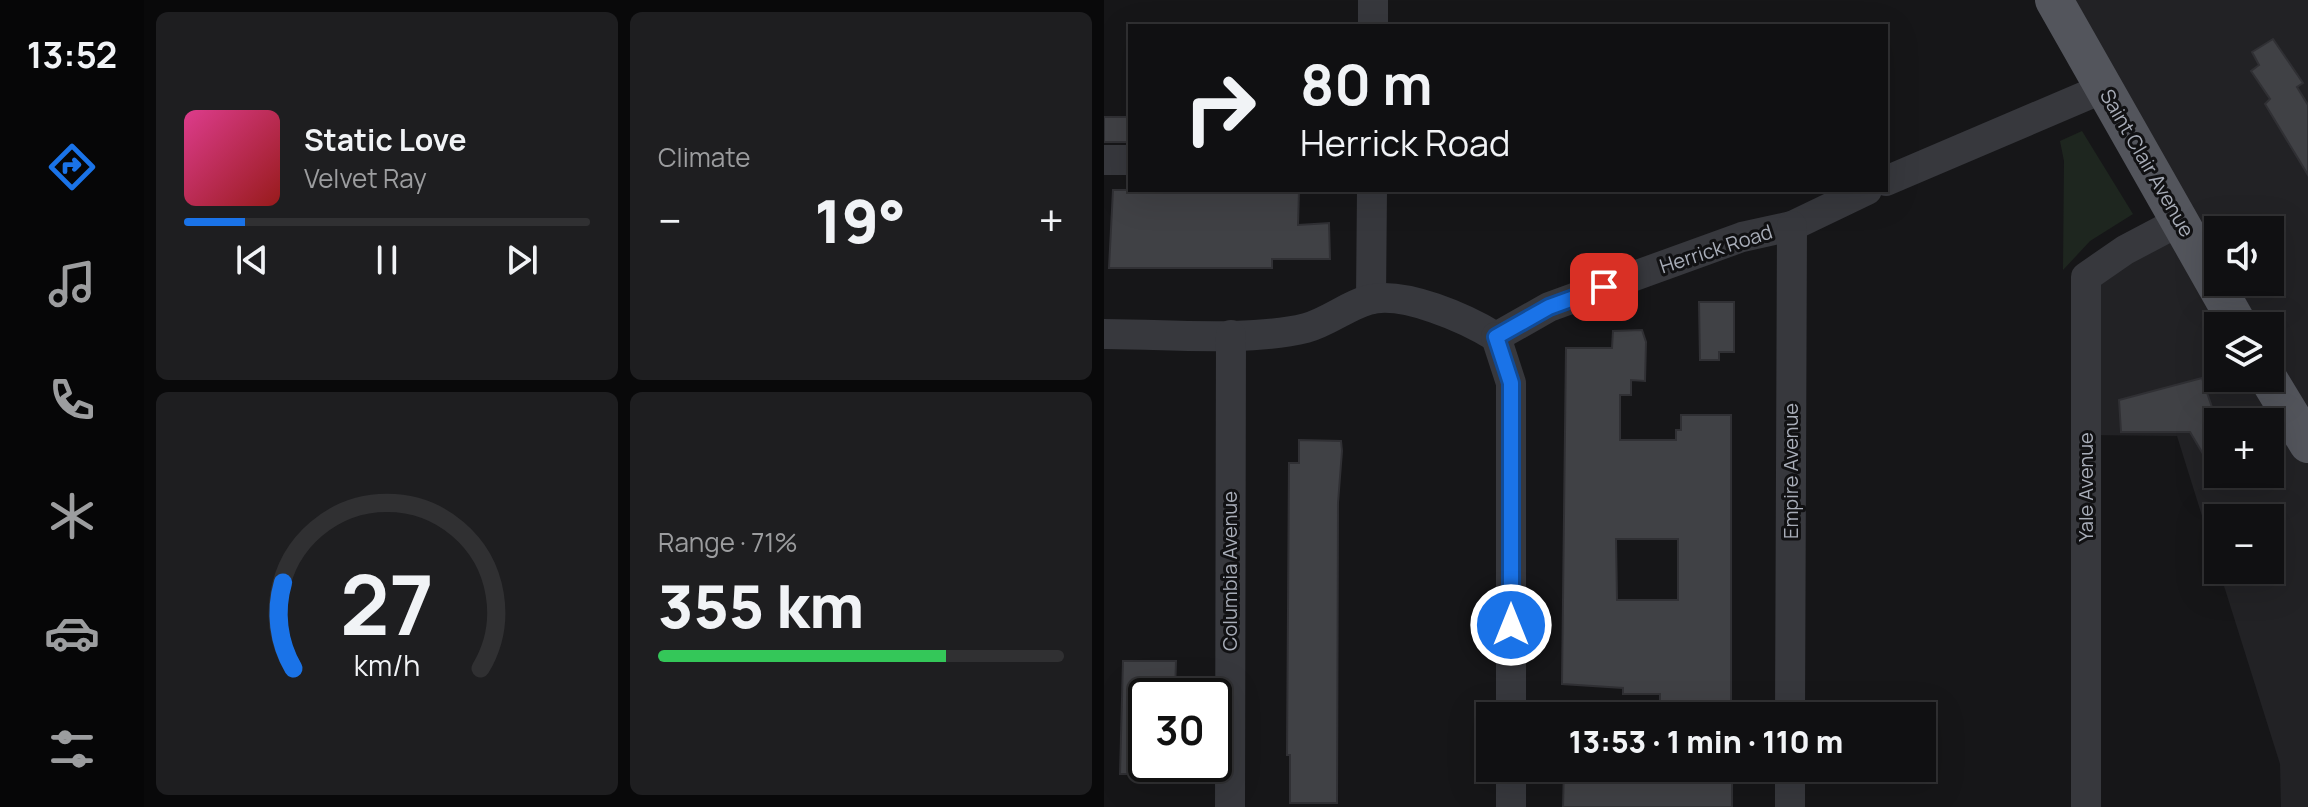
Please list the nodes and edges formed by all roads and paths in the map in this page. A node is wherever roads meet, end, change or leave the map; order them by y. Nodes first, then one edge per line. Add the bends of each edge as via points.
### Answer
1 (1373, 0) edge
2 (2061, 2) edge
3 (1373, 24) edge
4 (2104, 88) junction
5 (1104, 160) edge
6 (1128, 160) edge
7 (1888, 180) edge
8 (1372, 192) edge
9 (1863, 192) edge
10 (2180, 221) junction
11 (1792, 226) junction
12 (1371, 299) junction
13 (2231, 312) edge
14 (1104, 334) edge
15 (1231, 335) junction
16 (1496, 337) junction
17 (2276, 392) edge
18 (2308, 444) edge
19 (1511, 702) edge
20 (1790, 702) edge
21 (1511, 782) edge
22 (1790, 782) edge
23 (1230, 807) edge
24 (1511, 807) edge
25 (1790, 807) edge
26 (2086, 807) edge

1 - 3 street
2 - 4 main road, Saint Clair Avenue
4 - 7 street
4 - 10 main road, Saint Clair Avenue
5 - 6 street
8 - 12 street
9 - 11 street, Herrick Road
10 - 13 main road, Saint Clair Avenue
10 - 26 street, Yale Avenue via 2086,277
11 - 16 street, Herrick Road via 1742,237 1549,307
11 - 20 street, Empire Avenue
12 - 15 street via 1307,327
12 - 16 street via 1447,313
14 - 15 street
15 - 23 street, Columbia Avenue
16 - 19 street via 1511,383
17 - 18 main road
21 - 24 street
22 - 25 street

